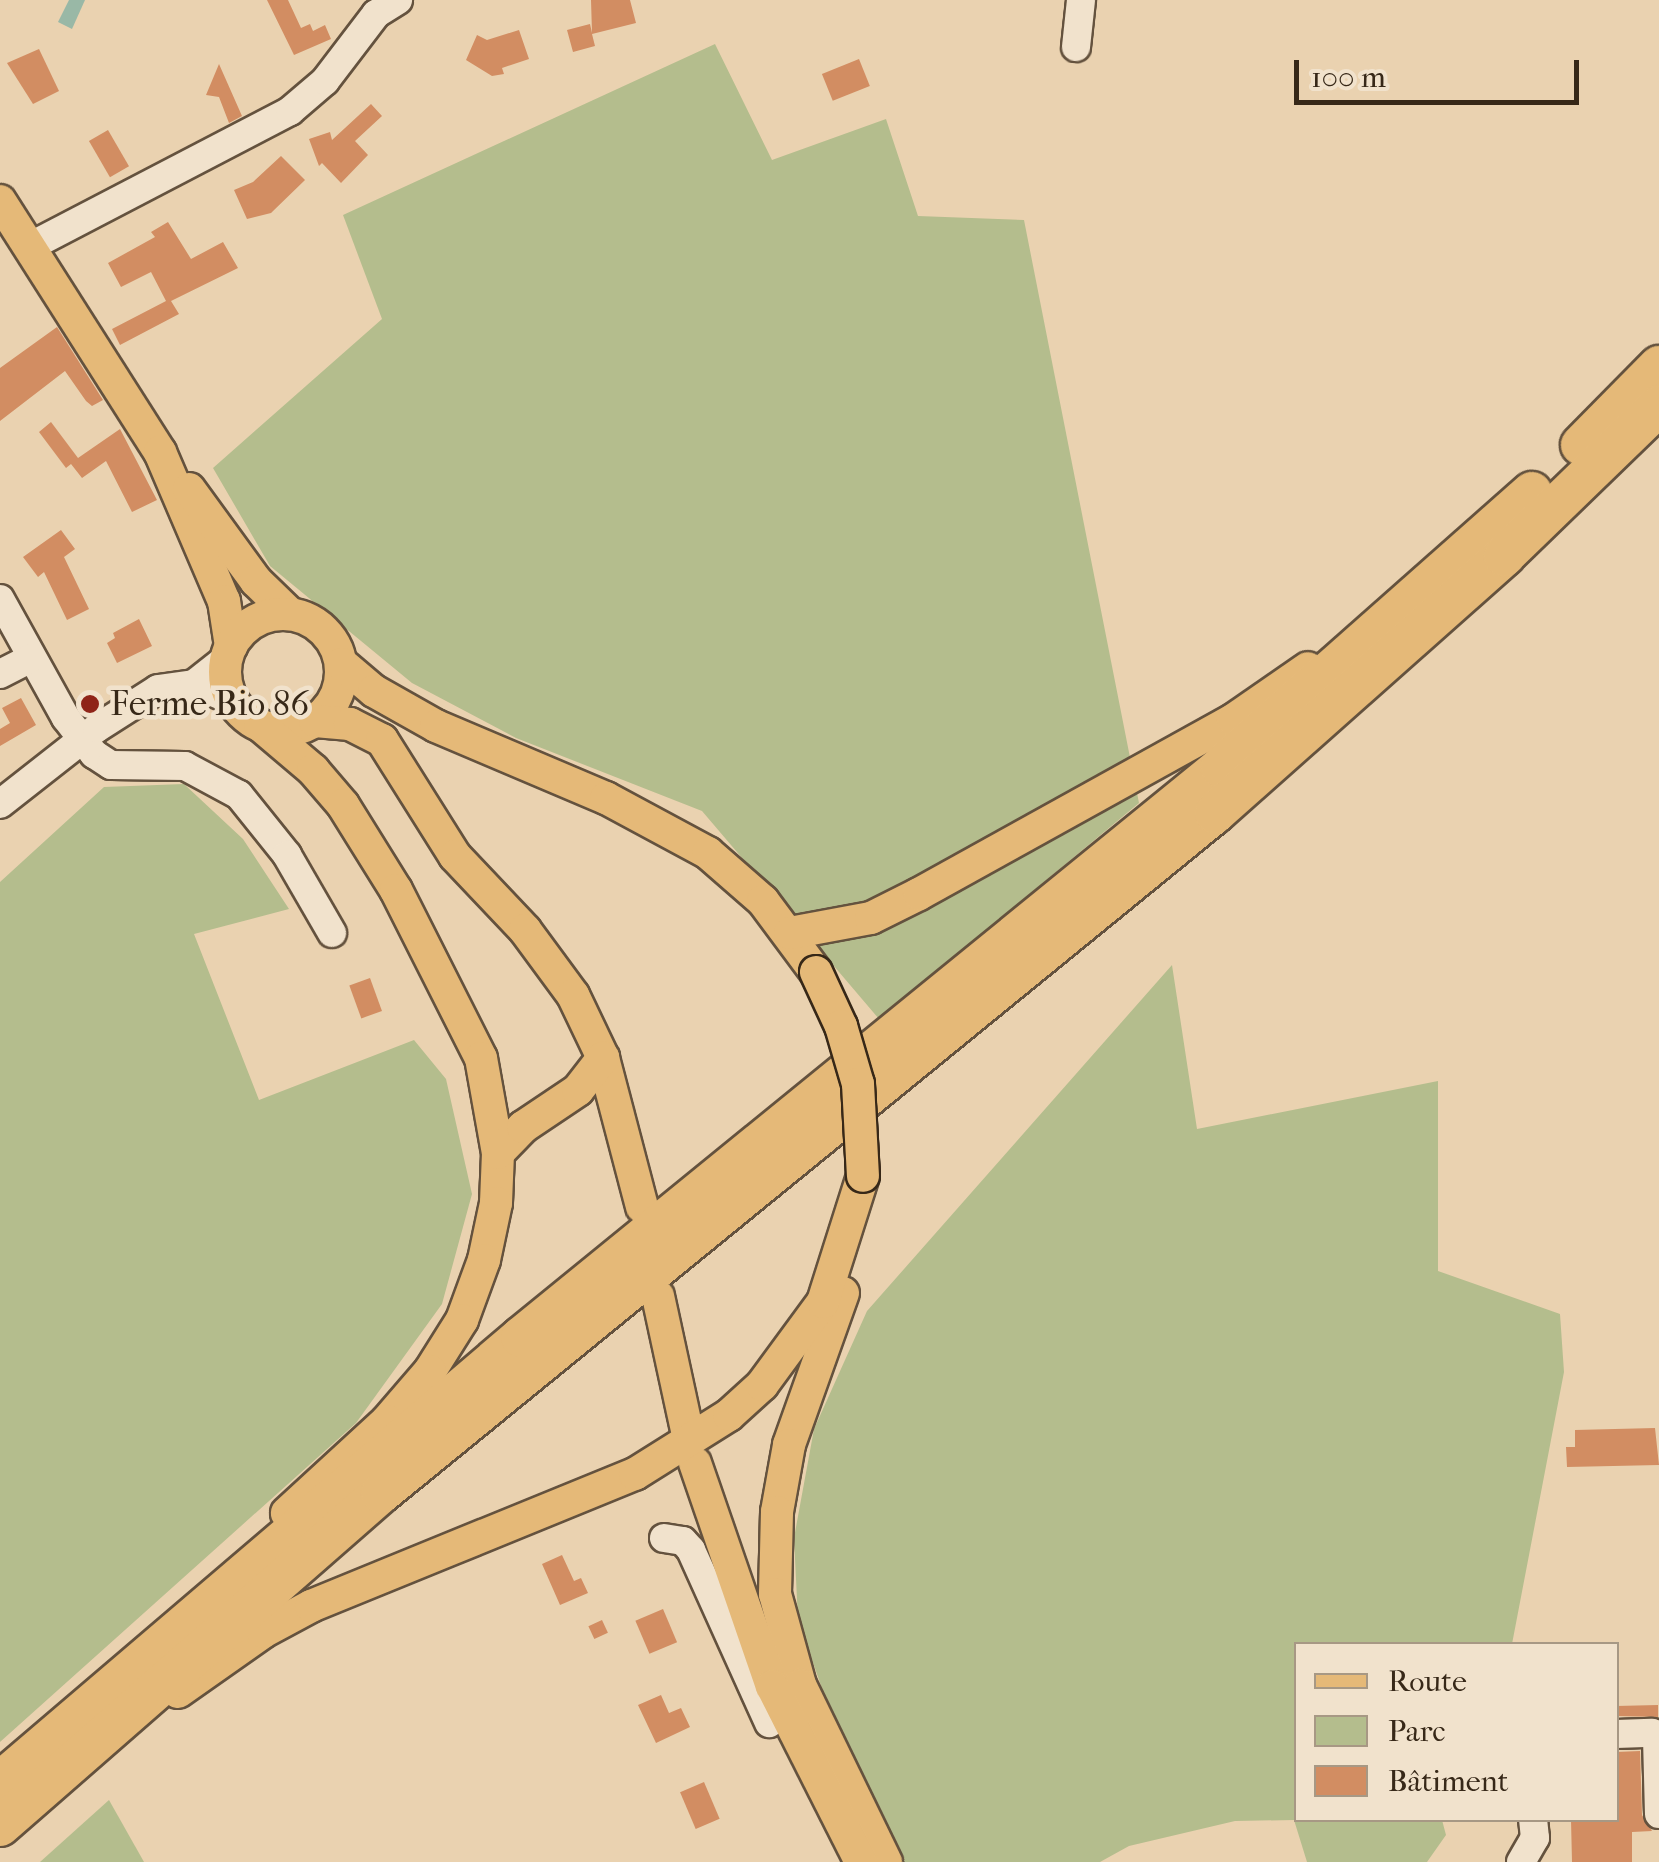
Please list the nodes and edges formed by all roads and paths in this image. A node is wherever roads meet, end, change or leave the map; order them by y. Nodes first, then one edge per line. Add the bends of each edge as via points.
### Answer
1 (398, 0) edge
2 (1081, 0) edge
3 (1076, 48) dead end
4 (0, 201) edge
5 (31, 246) junction
6 (1659, 366) edge
7 (1659, 406) edge
8 (160, 452) junction
9 (1550, 475) junction
10 (0, 599) edge
11 (289, 613) junction
12 (229, 652) junction
13 (31, 658) junction
14 (342, 664) junction
15 (0, 674) edge
16 (194, 684) junction
17 (234, 702) junction
18 (315, 721) junction
19 (260, 725) junction
20 (82, 740) junction
21 (0, 804) edge
22 (332, 933) dead end
23 (790, 933) junction
24 (603, 1058) junction
25 (498, 1152) junction
26 (863, 1176) junction
27 (642, 1206) dead end
28 (658, 1296) dead end
29 (687, 1430) dead end
30 (695, 1463) dead end
31 (664, 1538) dead end
32 (81, 1710) junction
33 (785, 1721) junction
34 (1619, 1734) edge
35 (0, 1782) edge
36 (1659, 1814) edge
37 (1533, 1822) edge
38 (0, 1827) edge
39 (861, 1862) edge
40 (886, 1862) edge
41 (1521, 1862) edge

1 - 5 street via 361,28 316,90 273,123
2 - 3 street
4 - 5 main road
5 - 8 main road
6 - 9 highway
7 - 38 highway via 1504,556 1215,813 367,1505
8 - 11 main road via 256,581
8 - 12 main road via 224,602
9 - 23 main road via 1284,687 1233,720 895,907 850,924
9 - 32 highway via 1221,767 492,1361
10 - 13 street
11 - 12 main road via 255,620
11 - 14 main road via 324,630
12 - 16 street
12 - 17 main road via 227,688
13 - 15 street
13 - 20 street
14 - 18 main road via 336,696
14 - 23 main road via 436,726 678,834 738,877
16 - 17 street
16 - 20 street via 158,690
17 - 19 main road
18 - 19 main road via 288,730
18 - 24 main road via 350,724 382,740 456,856 553,964
19 - 25 main road via 343,805 396,890 481,1058
20 - 21 street
20 - 22 street via 111,765 185,766 239,795 276,839
23 - 26 main road, bridge via 841,1026 858,1084
24 - 25 main road via 578,1090
24 - 27 main road
25 - 32 main road via 484,1260 462,1320 430,1371 387,1421
26 - 33 main road via 846,1283 788,1445 777,1512 775,1594 787,1647
26 - 38 main road via 822,1302 762,1385 730,1415 635,1474 373,1578 263,1632
28 - 29 main road
30 - 33 main road
31 - 33 street via 691,1550
32 - 35 highway
33 - 39 main road
33 - 40 main road
34 - 36 street via 1657,1738
37 - 41 street via 1534,1838

